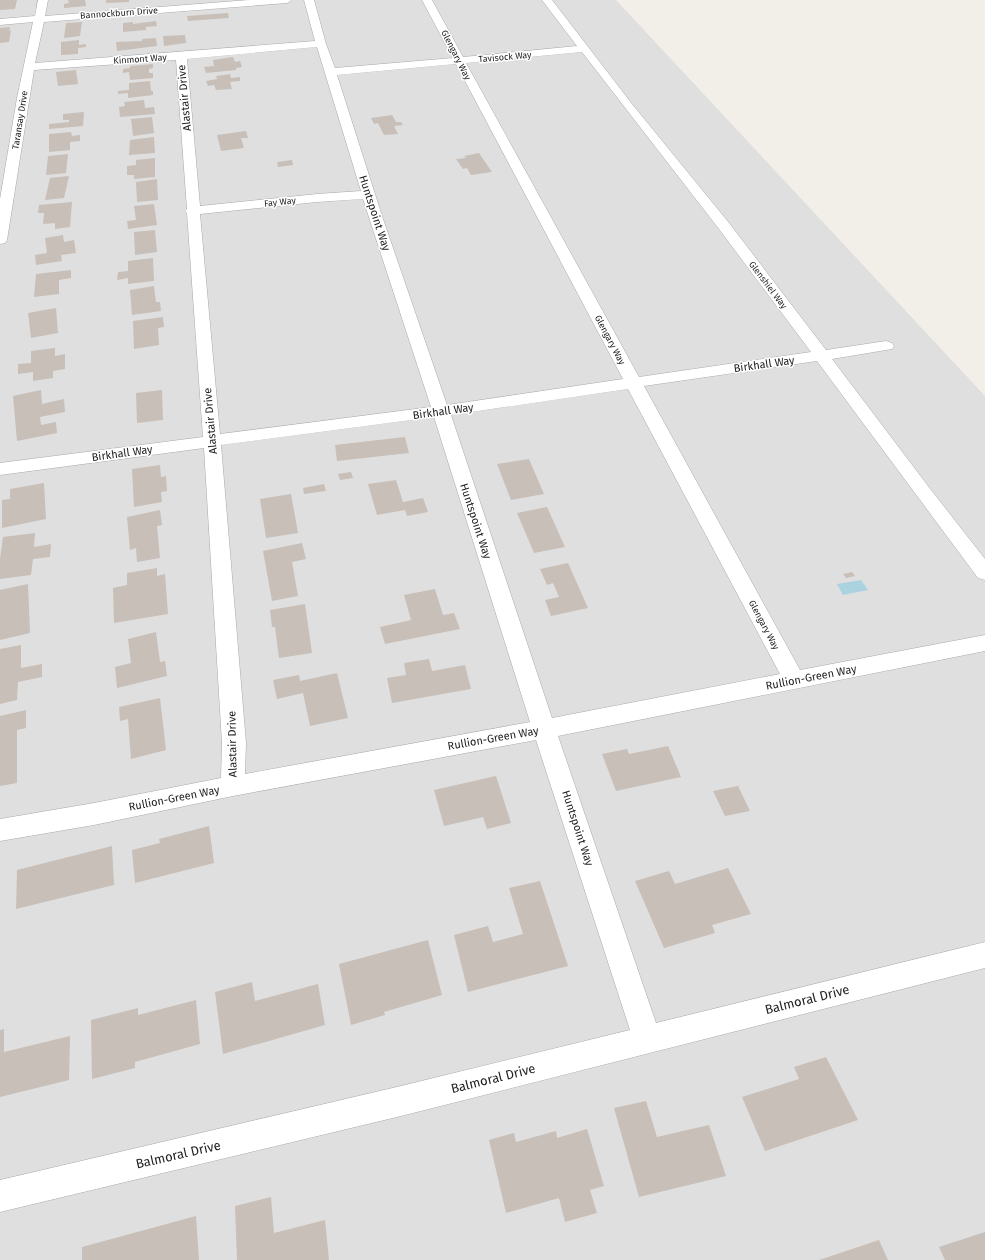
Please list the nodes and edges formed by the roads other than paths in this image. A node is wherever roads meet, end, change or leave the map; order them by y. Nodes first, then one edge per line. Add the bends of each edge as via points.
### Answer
1 (43, 0) edge
2 (287, 0) edge
3 (309, 0) edge
4 (427, 0) edge
5 (548, 0) edge
6 (39, 19) junction
7 (0, 22) edge
8 (321, 44) junction
9 (584, 49) junction
10 (181, 56) junction
11 (459, 61) junction
12 (30, 67) junction
13 (331, 72) junction
14 (368, 195) junction
15 (192, 211) junction
16 (0, 240) edge
17 (886, 346) dead end
18 (821, 356) junction
19 (634, 383) junction
20 (441, 411) junction
21 (212, 441) junction
22 (0, 469) edge
23 (985, 573) edge
24 (985, 643) edge
25 (794, 680) junction
26 (544, 729) junction
27 (233, 786) junction
28 (0, 830) edge
29 (985, 955) edge
30 (648, 1040) junction
31 (0, 1196) edge

1 - 6 street, Taransay Drive
2 - 6 street, Bannockburn Drive
3 - 8 street, Huntspoint Way
4 - 11 street, Glengary Way
5 - 9 street, Glenshiel Way
6 - 7 street, Bannockburn Drive
6 - 12 street, Taransay Drive
8 - 10 street, Kinmont Way
8 - 13 street, Huntspoint Way
9 - 11 street, Tavisock Way
9 - 18 street, Glenshiel Way via 724,226
10 - 12 street, Kinmont Way
10 - 15 street, Alastair Drive
11 - 13 street, Tavisock Way
11 - 19 street, Glengary Way
12 - 16 street, Taransay Drive
13 - 14 street, Huntspoint Way
14 - 15 street, Fay Way
14 - 20 street, Huntspoint Way
15 - 21 street, Alastair Drive
17 - 18 street, Birkhall Way
18 - 19 street, Birkhall Way
18 - 23 street, Glenshiel Way
19 - 20 street, Birkhall Way
19 - 25 street, Glengary Way
20 - 21 street, Birkhall Way
20 - 26 street, Huntspoint Way
21 - 22 street, Birkhall Way
21 - 27 street, Alastair Drive via 234,743
24 - 25 street, Rullion-Green Way
25 - 26 street, Rullion-Green Way
26 - 27 street, Rullion-Green Way
26 - 30 street, Huntspoint Way
27 - 28 street, Rullion-Green Way
29 - 30 street, Balmoral Drive
30 - 31 street, Balmoral Drive

